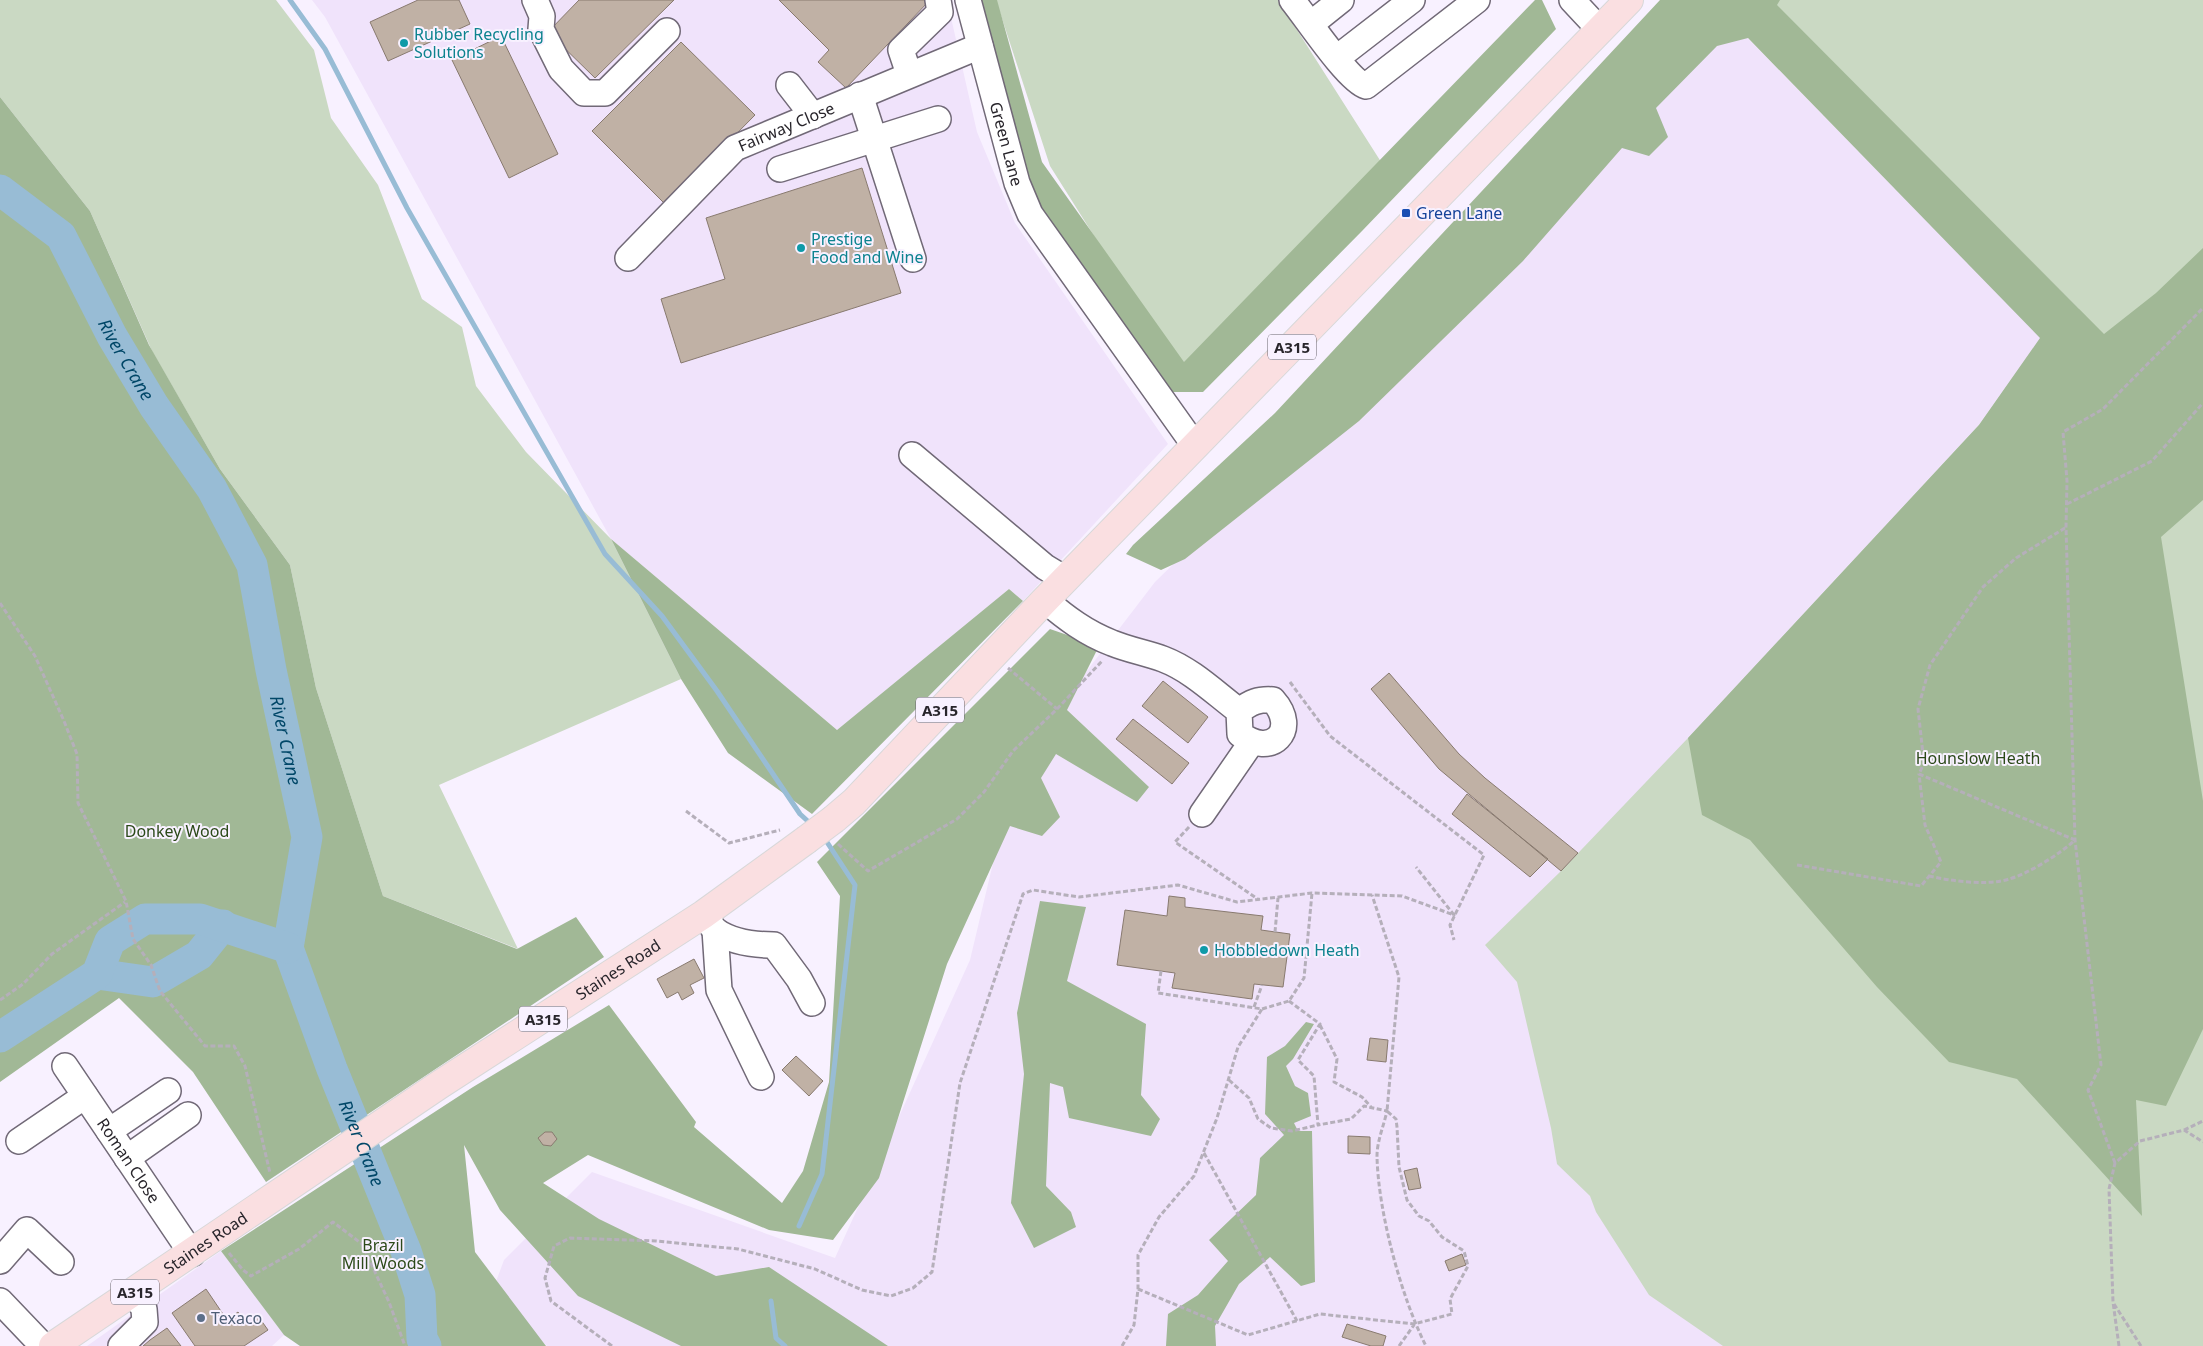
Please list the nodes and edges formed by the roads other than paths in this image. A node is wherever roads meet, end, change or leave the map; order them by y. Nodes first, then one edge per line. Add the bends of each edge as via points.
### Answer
1 (535, 0) edge
2 (938, 0) edge
3 (968, 0) edge
4 (1292, 0) edge
5 (1341, 0) edge
6 (1412, 0) edge
7 (1477, 0) edge
8 (1572, 0) edge
9 (1629, 0) edge
10 (1311, 24) junction
11 (1600, 30) junction
12 (667, 31) dead end
13 (980, 46) junction
14 (1337, 58) junction
15 (909, 74) junction
16 (789, 85) dead end
17 (860, 95) junction
18 (813, 116) junction
19 (938, 119) dead end
20 (875, 139) junction
21 (780, 169) dead end
22 (628, 258) dead end
23 (912, 259) dead end
24 (1195, 446) junction
25 (912, 455) dead end
26 (1065, 579) junction
27 (1045, 600) junction
28 (1239, 711) junction
29 (1251, 743) junction
30 (1202, 814) road end
31 (710, 922) junction
32 (812, 1003) dead end
33 (65, 1066) dead end
34 (761, 1077) dead end
35 (168, 1091) dead end
36 (85, 1096) junction
37 (188, 1115) dead end
38 (109, 1131) junction
39 (19, 1141) dead end
40 (127, 1158) junction
41 (192, 1254) junction
42 (0, 1261) edge
43 (61, 1262) dead end
44 (134, 1292) junction
45 (0, 1301) edge
46 (43, 1346) edge
47 (54, 1346) edge
48 (121, 1346) edge

1 - 12 street via 542,16 541,29 562,69 584,93 605,93
2 - 15 street via 940,12 902,50
3 - 13 street, Green Lane
4 - 10 street
5 - 10 street
6 - 14 street
7 - 14 street via 1366,86 1360,84
8 - 11 street
9 - 11 main road, A315
10 - 14 street
11 - 24 main road, A315
13 - 15 street, Fairway Close
13 - 24 street, Green Lane via 1017,183 1030,214
15 - 17 street, Fairway Close
16 - 18 street
17 - 18 street, Fairway Close
17 - 20 street
18 - 22 street, Fairway Close via 735,148
19 - 20 street
20 - 21 street
20 - 23 street
24 - 26 main road, A315
25 - 26 street via 1045,567
26 - 27 main road, A315
27 - 28 street via 1086,632 1113,644 1164,659 1184,670
27 - 31 main road, A315 via 854,802 814,831
28 - 29 street via 1240,734
28 - 29 street via 1262,699 1273,700 1282,710 1285,719 1277,740 1264,745
29 - 30 street
31 - 32 street via 756,945 774,945 799,978
31 - 34 street via 719,990
31 - 41 main road, Staines Road / A315 via 382,1124
33 - 36 street, Roman Close
35 - 38 street
36 - 38 street, Roman Close
36 - 39 street
37 - 40 street
38 - 40 street, Roman Close
40 - 41 street, Roman Close
41 - 44 main road, Staines Road / A315
42 - 43 street via 27,1230
44 - 47 main road, Staines Road / A315
44 - 48 street via 144,1309 144,1322
45 - 46 street

